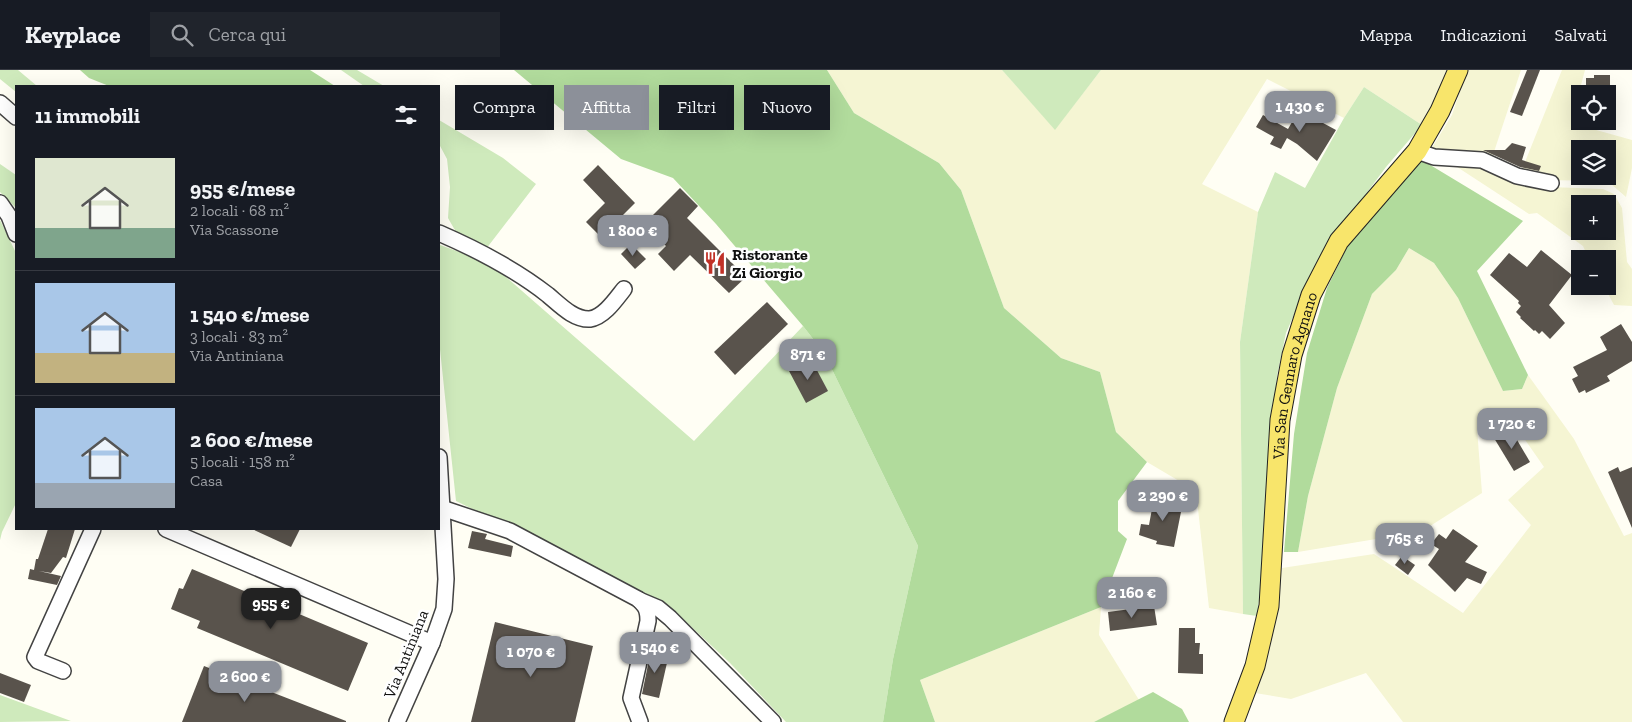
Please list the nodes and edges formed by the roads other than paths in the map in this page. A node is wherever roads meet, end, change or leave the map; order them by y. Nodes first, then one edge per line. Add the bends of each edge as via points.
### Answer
1 (1458, 70) edge
2 (0, 103) edge
3 (15, 116) edge
4 (1417, 151) junction
5 (1551, 184) dead end
6 (0, 203) edge
7 (15, 231) edge
8 (440, 233) edge
9 (624, 289) dead end
10 (440, 473) edge
11 (442, 508) junction
12 (93, 530) edge
13 (168, 530) edge
14 (638, 599) junction
15 (432, 643) junction
16 (63, 671) dead end
17 (397, 722) edge
18 (640, 722) edge
19 (773, 722) edge
20 (1234, 722) edge

1 - 4 main road, Via San Gennaro Agnano via 1440,112
2 - 3 street
4 - 5 street via 1434,157 1482,160 1517,176
4 - 20 main road, Via San Gennaro Agnano via 1339,241 1311,295 1292,355 1280,420 1269,606 1255,666
6 - 7 street
8 - 9 street via 494,259 578,317 595,318
10 - 11 street, Via Antiniana
11 - 14 street via 510,531
11 - 15 street, Via Antiniana via 446,580 444,609
12 - 16 street via 35,657
13 - 15 street
14 - 18 street via 648,611 631,698
14 - 19 street via 670,618
15 - 17 street, Via Antiniana

